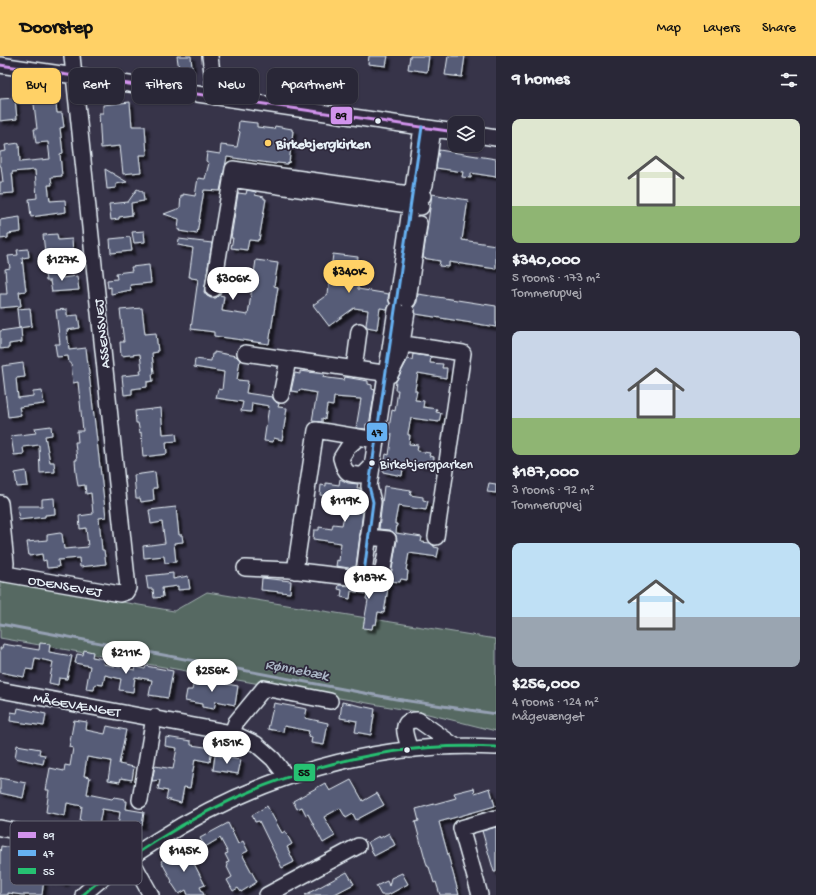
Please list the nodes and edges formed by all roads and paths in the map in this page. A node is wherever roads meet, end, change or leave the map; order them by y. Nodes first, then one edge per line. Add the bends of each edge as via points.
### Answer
1 (72, 56) edge
2 (210, 56) edge
3 (0, 65) edge
4 (73, 68) edge
5 (211, 68) edge
6 (69, 75) edge
7 (124, 83) edge
8 (204, 95) edge
9 (259, 103) edge
10 (77, 104) edge
11 (428, 128) junction
12 (448, 131) edge
13 (484, 136) edge
14 (496, 138) edge
15 (417, 201) junction
16 (213, 289) dead end
17 (359, 331) dead end
18 (396, 343) junction
19 (245, 353) dead end
20 (288, 360) junction
21 (354, 369) junction
22 (387, 377) junction
23 (281, 395) dead end
24 (359, 437) junction
25 (376, 440) junction
26 (373, 465) junction
27 (0, 503) edge
28 (436, 537) dead end
29 (245, 568) dead end
30 (295, 571) junction
31 (3, 573) edge
32 (128, 588) joint
33 (0, 690) edge
34 (330, 701) dead end
35 (154, 717) junction
36 (232, 733) junction
37 (455, 746) junction
38 (496, 748) edge
39 (410, 750) junction
40 (287, 777) junction
41 (140, 800) dead end
42 (496, 818) edge
43 (0, 828) edge
44 (10, 830) edge
45 (358, 846) dead end
46 (142, 849) edge
47 (142, 879) edge
48 (95, 885) edge
49 (83, 895) edge
50 (151, 895) edge
51 (267, 895) edge
52 (480, 895) edge

1 - 4 street, ASSENSVEJ
2 - 5 street
3 - 6 street
7 - 8 street
9 - 11 street
10 - 32 street, ASSENSVEJ
11 - 12 street
11 - 15 street
13 - 14 street
15 - 16 street via 232,174
15 - 18 street
17 - 21 street
18 - 22 street via 400,355
18 - 28 street via 463,352
19 - 20 street
20 - 21 street
20 - 23 street
21 - 22 street
22 - 25 street
24 - 25 street
24 - 26 street via 341,458 344,469 352,475 364,475
24 - 30 street via 316,430
25 - 26 street
26 - 30 street via 369,486 373,502 364,573 350,577
27 - 31 street via 6,563
29 - 30 street
31 - 32 street, ODENSEVEJ via 120,594
33 - 35 street, MÅGEVÆNGET
34 - 36 street via 264,688 236,722
35 - 36 street, MÅGEVÆNGET
35 - 41 street
36 - 40 street, MÅGEVÆNGET via 256,744 273,759
37 - 38 street
37 - 39 street
37 - 39 street via 418,720 412,720 406,723 404,729
39 - 40 street via 364,756
40 - 46 street via 208,810
42 - 52 street via 461,828
43 - 44 street
45 - 51 street
47 - 50 street
48 - 49 street

